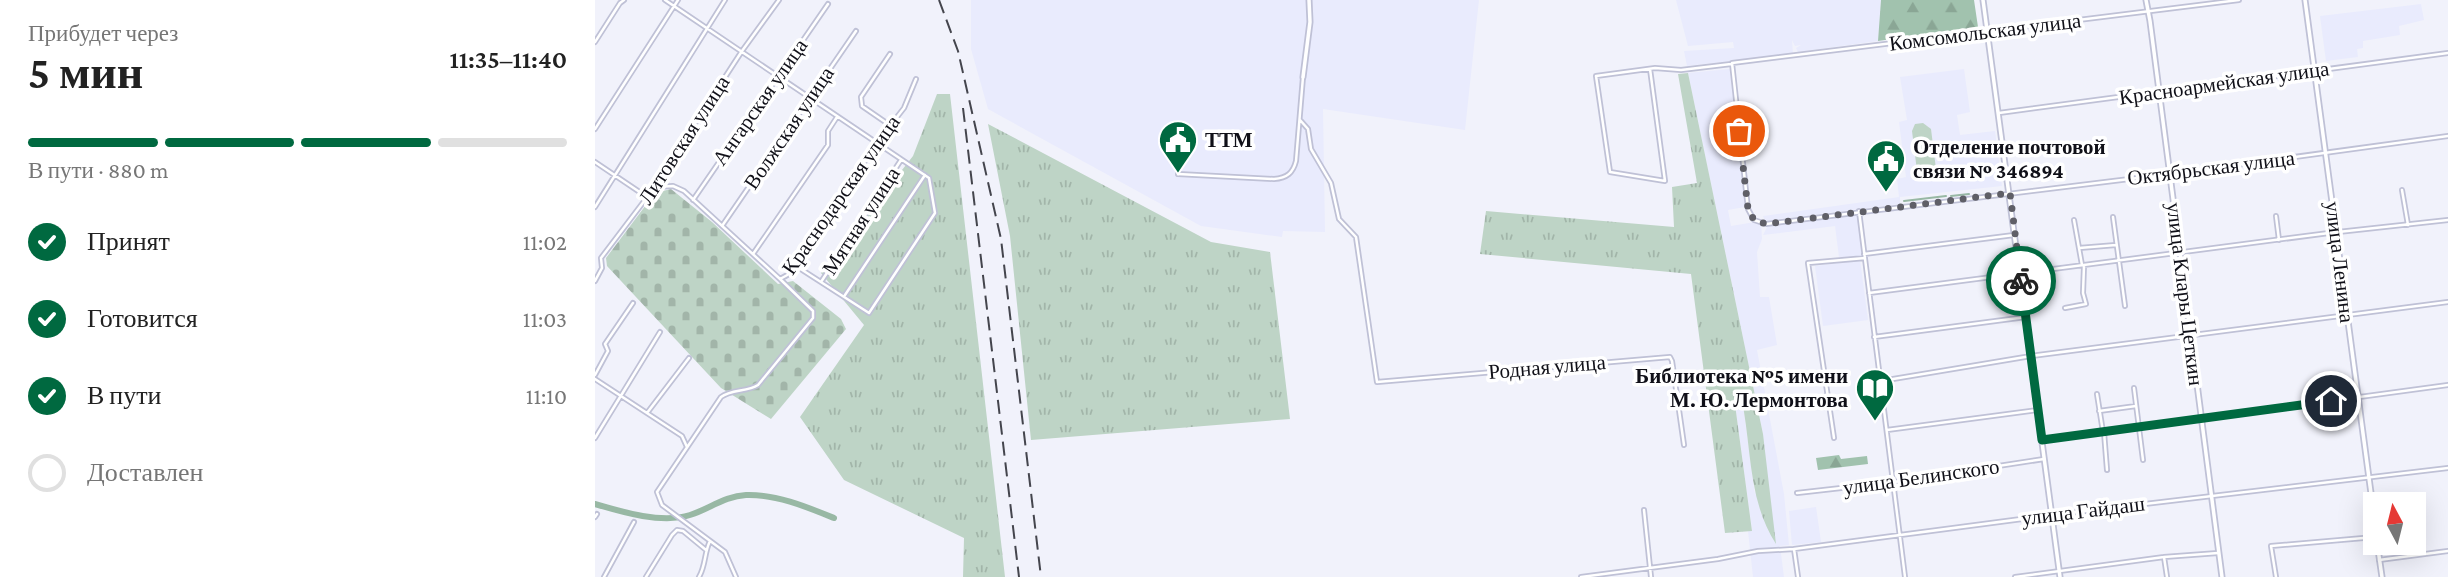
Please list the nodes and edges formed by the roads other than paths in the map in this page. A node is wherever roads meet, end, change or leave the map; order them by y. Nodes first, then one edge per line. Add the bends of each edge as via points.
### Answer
1 (624, 0) edge
2 (665, 0) edge
3 (678, 0) edge
4 (725, 0) edge
5 (779, 0) edge
6 (1309, 0) edge
7 (1983, 0) edge
8 (2146, 0) edge
9 (2239, 0) edge
10 (2305, 0) edge
11 (828, 4) dead end
12 (674, 6) junction
13 (2149, 12) junction
14 (707, 28) junction
15 (856, 31) dead end
16 (1987, 32) junction
17 (595, 43) edge
18 (742, 51) junction
19 (2448, 52) edge
20 (890, 54) dead end
21 (1732, 64) junction
22 (1650, 69) junction
23 (2316, 71) junction
24 (778, 76) junction
25 (1303, 78) joint
26 (916, 79) dead end
27 (2159, 91) junction
28 (810, 97) junction
29 (1999, 113) junction
30 (837, 117) junction
31 (1300, 120) junction
32 (891, 126) junction
33 (595, 129) edge
34 (2448, 136) edge
35 (876, 145) junction
36 (2326, 153) junction
37 (901, 160) junction
38 (595, 162) edge
39 (1178, 174) dead end
40 (2170, 174) junction
41 (615, 175) junction
42 (925, 175) junction
43 (2402, 190) dead end
44 (2010, 193) junction
45 (647, 197) junction
46 (693, 200) junction
47 (595, 207) edge
48 (1859, 211) junction
49 (2276, 216) dead end
50 (2113, 217) dead end
51 (2074, 220) dead end
52 (2448, 220) edge
53 (2408, 225) junction
54 (722, 226) junction
55 (2336, 233) junction
56 (2015, 235) junction
57 (2279, 240) junction
58 (2116, 245) junction
59 (2079, 248) junction
60 (2180, 253) junction
61 (753, 254) junction
62 (1864, 256) junction
63 (2118, 262) junction
64 (796, 266) junction
65 (2083, 266) junction
66 (2020, 274) junction
67 (781, 279) junction
68 (595, 281) edge
69 (821, 282) junction
70 (1869, 293) junction
71 (845, 296) junction
72 (2448, 302) edge
73 (633, 303) dead end
74 (2125, 306) dead end
75 (2065, 308) dead end
76 (2347, 315) junction
77 (2026, 317) junction
78 (660, 332) dead end
79 (2191, 336) junction
80 (1874, 337) junction
81 (2031, 356) junction
82 (689, 358) dead end
83 (595, 377) edge
84 (1881, 381) junction
85 (2448, 385) edge
86 (2134, 388) dead end
87 (2097, 394) dead end
88 (622, 397) junction
89 (2357, 397) junction
90 (2136, 406) junction
91 (2038, 410) junction
92 (2099, 411) junction
93 (647, 413) junction
94 (2201, 420) junction
95 (2139, 427) junction
96 (1887, 430) junction
97 (2103, 432) junction
98 (595, 438) edge
99 (1834, 438) dead end
100 (2042, 440) junction
101 (1684, 445) dead end
102 (687, 447) junction
103 (2044, 460) junction
104 (2143, 460) dead end
105 (2448, 468) edge
106 (2107, 470) dead end
107 (2369, 478) junction
108 (1894, 482) junction
109 (2371, 492) edge
110 (1797, 493) dead end
111 (2211, 496) junction
112 (1644, 510) dead end
113 (2052, 515) junction
114 (634, 522) dead end
115 (1901, 534) junction
116 (2363, 538) edge
117 (710, 541) junction
118 (1794, 549) junction
119 (706, 550) junction
120 (2448, 551) edge
121 (2218, 553) junction
122 (2378, 555) edge
123 (2164, 557) junction
124 (2379, 560) junction
125 (1650, 568) junction
126 (2059, 571) junction
127 (604, 577) edge
128 (646, 577) edge
129 (699, 577) edge
130 (736, 577) edge
131 (1581, 577) edge
132 (1651, 577) edge
133 (1798, 577) edge
134 (1905, 577) edge
135 (2015, 577) edge
136 (2060, 577) edge
137 (2167, 577) edge
138 (2222, 577) edge
139 (2276, 577) edge
140 (2382, 577) edge

1 - 17 street
2 - 12 street
3 - 12 street
4 - 14 street
5 - 18 street, Литовская улица
6 - 25 street
7 - 16 street
8 - 13 street, улица Клары Цеткин
9 - 13 street, Комсомольская улица
10 - 23 street, улица Ленина
11 - 24 street, Ангарская улица
12 - 14 street
12 - 33 street
13 - 16 street, Комсомольская улица
13 - 27 street, улица Клары Цеткин
14 - 18 street
14 - 41 street
15 - 28 street, Волжская улица
16 - 21 street, Комсомольская улица
16 - 29 street
18 - 24 street
18 - 45 street, Литовская улица
19 - 23 street, Красноармейская улица
20 - 32 street via 861,97 862,106
21 - 22 street, Комсомольская улица
21 - 48 street, Октябрьская улица via 1748,209 1754,220 1766,224
22 - 22 street, Комсомольская улица via 1666,180 1665,181 1610,172 1596,76
23 - 27 street, Красноармейская улица
23 - 36 street, улица Ленина
24 - 28 street
24 - 46 street, Ангарская улица
25 - 31 street
26 - 32 street, Краснодарская улица
27 - 29 street, Красноармейская улица
27 - 40 street, улица Клары Цеткин
28 - 30 street
28 - 54 street, Волжская улица
29 - 44 street
30 - 35 street
30 - 61 street via 828,131 828,145
31 - 39 street via 1294,168 1281,178
31 - 101 street, Родная улица via 1331,183 1339,219 1356,237 1377,382 1670,358
32 - 35 street, Краснодарская улица
34 - 36 street, Октябрьская улица
35 - 37 street
35 - 64 street, Краснодарская улица
36 - 40 street, Октябрьская улица
36 - 55 street, улица Ленина
37 - 42 street
37 - 69 street, Мятная улица
38 - 41 street
40 - 44 street, Октябрьская улица
40 - 60 street, улица Клары Цеткин
41 - 45 street
41 - 47 street
42 - 71 street
42 - 71 street via 935,212 869,313
43 - 53 street
44 - 48 street, Октябрьская улица
44 - 56 street
45 - 46 street via 656,187 673,186
45 - 68 street, Литовская улица via 601,258
46 - 54 street
48 - 62 street
49 - 57 street
50 - 58 street
51 - 59 street
52 - 53 street
53 - 55 street
54 - 61 street
55 - 57 street
55 - 76 street, улица Ленина
56 - 62 street
56 - 66 street
57 - 60 street
58 - 59 street
58 - 63 street
59 - 65 street
60 - 63 street
60 - 79 street, улица Клары Цеткин
61 - 67 street
62 - 70 street
62 - 99 street via 1808,263
63 - 65 street
63 - 74 street
64 - 67 street, Краснодарская улица
64 - 69 street
65 - 66 street
65 - 75 street via 2086,304
66 - 70 street
66 - 77 street
67 - 102 street, Краснодарская улица via 808,305 813,318 758,385 721,397
69 - 71 street
70 - 80 street
72 - 76 street
73 - 83 street via 604,344 608,351
76 - 79 street
76 - 89 street, улица Ленина
77 - 80 street
77 - 81 street
78 - 88 street
79 - 81 street
79 - 94 street, улица Клары Цеткин
80 - 84 street
81 - 84 street
81 - 91 street
82 - 93 street
83 - 88 street
84 - 96 street
85 - 89 street
86 - 90 street
87 - 92 street
88 - 93 street
88 - 98 street
89 - 94 street
89 - 107 street, улица Ленина
90 - 92 street
90 - 95 street
91 - 96 street
91 - 100 street
92 - 97 street
93 - 102 street via 682,436
94 - 95 street
94 - 111 street, улица Клары Цеткин
95 - 97 street
95 - 104 street
96 - 108 street
97 - 100 street
97 - 106 street
100 - 103 street
102 - 117 street, Краснодарская улица via 657,498
103 - 108 street, улица Белинского
103 - 113 street
105 - 107 street, улица Гайдаш
107 - 109 street, улица Ленина
107 - 111 street, улица Гайдаш
108 - 110 street, улица Белинского
108 - 115 street
111 - 113 street, улица Гайдаш
111 - 121 street, улица Клары Цеткин
112 - 125 street
113 - 115 street, улица Гайдаш
113 - 126 street
114 - 127 street
115 - 118 street, улица Гайдаш
115 - 134 street
116 - 139 street via 2271,546
117 - 119 street
117 - 130 street, Краснодарская улица via 725,552
118 - 125 street, улица Гайдаш
118 - 133 street
119 - 128 street via 677,530
119 - 129 street
120 - 124 street
121 - 123 street
121 - 138 street, улица Клары Цеткин
122 - 124 street
123 - 126 street
123 - 137 street
124 - 140 street
125 - 131 street, улица Гайдаш
125 - 132 street
126 - 135 street
126 - 136 street

